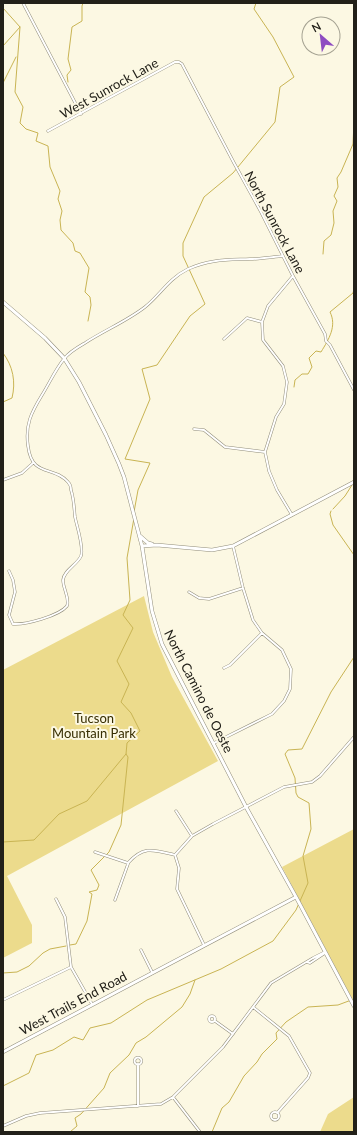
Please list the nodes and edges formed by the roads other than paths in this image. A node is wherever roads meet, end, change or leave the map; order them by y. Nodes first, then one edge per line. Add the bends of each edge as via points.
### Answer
1 (23, 3) edge
2 (179, 62) joint
3 (81, 114) junction
4 (48, 131) dead end
5 (283, 256) junction
6 (293, 276) junction
7 (3, 302) edge
8 (262, 322) junction
9 (224, 339) dead end
10 (64, 358) junction
11 (354, 390) edge
12 (194, 429) dead end
13 (265, 452) junction
14 (33, 463) junction
15 (3, 480) edge
16 (354, 482) edge
17 (292, 515) junction
18 (139, 534) junction
19 (154, 545) junction
20 (142, 546) junction
21 (233, 546) junction
22 (9, 571) dead end
23 (243, 588) junction
24 (189, 592) dead end
25 (262, 633) junction
26 (224, 668) dead end
27 (354, 737) edge
28 (214, 743) junction
29 (246, 806) junction
30 (176, 811) dead end
31 (192, 836) junction
32 (95, 852) dead end
33 (175, 855) junction
34 (128, 864) junction
35 (296, 897) junction
36 (56, 899) dead end
37 (115, 900) dead end
38 (204, 945) junction
39 (141, 950) dead end
40 (326, 952) junction
41 (71, 967) junction
42 (152, 972) junction
43 (3, 1000) edge
44 (92, 1004) junction
45 (354, 1006) edge
46 (253, 1007) junction
47 (215, 1021) dead end
48 (233, 1034) junction
49 (3, 1052) edge
50 (138, 1064) dead end
51 (310, 1074) junction
52 (313, 1074) dead end
53 (173, 1097) junction
54 (138, 1106) junction
55 (277, 1113) junction
56 (3, 1126) edge
57 (200, 1132) edge

1 - 3 street
2 - 3 street, West Sunrock Lane via 174,62
2 - 5 street, North Sunrock Lane
3 - 4 street, West Sunrock Lane
5 - 6 street, North Sunrock Lane
5 - 10 street via 222,259 188,269 166,284 146,306 128,319
6 - 8 street via 268,306
6 - 11 street, North Sunrock Lane
7 - 10 street, North Camino de Oeste
8 - 9 street via 247,318
8 - 13 street via 264,340 283,366 288,382 284,404 276,417
10 - 14 street via 29,421 28,447
10 - 18 street, North Camino de Oeste via 89,401 119,464
12 - 13 street via 204,430 225,447
13 - 17 street via 269,472
14 - 15 street via 22,473
14 - 22 street via 66,480 72,491 82,550 78,560 64,578 68,603 65,609 38,620 13,624 9,615 15,598
16 - 17 street
17 - 21 street
18 - 19 street
18 - 20 street, North Camino de Oeste
19 - 20 street
19 - 21 street via 212,550
20 - 28 street, North Camino de Oeste via 152,611 162,644
21 - 23 street
23 - 24 street via 209,599 199,598
23 - 25 street via 253,620
25 - 26 street
25 - 28 street via 282,650 291,669 290,689 284,701 272,714
27 - 29 street via 312,782 284,787
28 - 29 street, North Camino de Oeste
29 - 31 street
29 - 35 street, North Camino de Oeste
30 - 31 street
31 - 33 street
32 - 34 street
33 - 34 street via 152,850 143,851
33 - 38 street via 179,868 177,889
34 - 37 street
35 - 38 street, West Trails End Road
35 - 40 street, North Camino de Oeste
36 - 41 street via 65,917
38 - 42 street, West Trails End Road
39 - 42 street
40 - 45 street, North Camino de Oeste
40 - 46 street via 271,983
41 - 43 street
41 - 44 street
42 - 44 street, West Trails End Road
44 - 49 street, West Trails End Road
46 - 48 street
46 - 51 street via 288,1036
47 - 48 street
48 - 53 street
50 - 54 street
51 - 52 street
51 - 55 street
53 - 54 street via 161,1104
53 - 57 street
54 - 56 street via 40,1113
55 - 55 street via 272,1113 272,1120 278,1119

